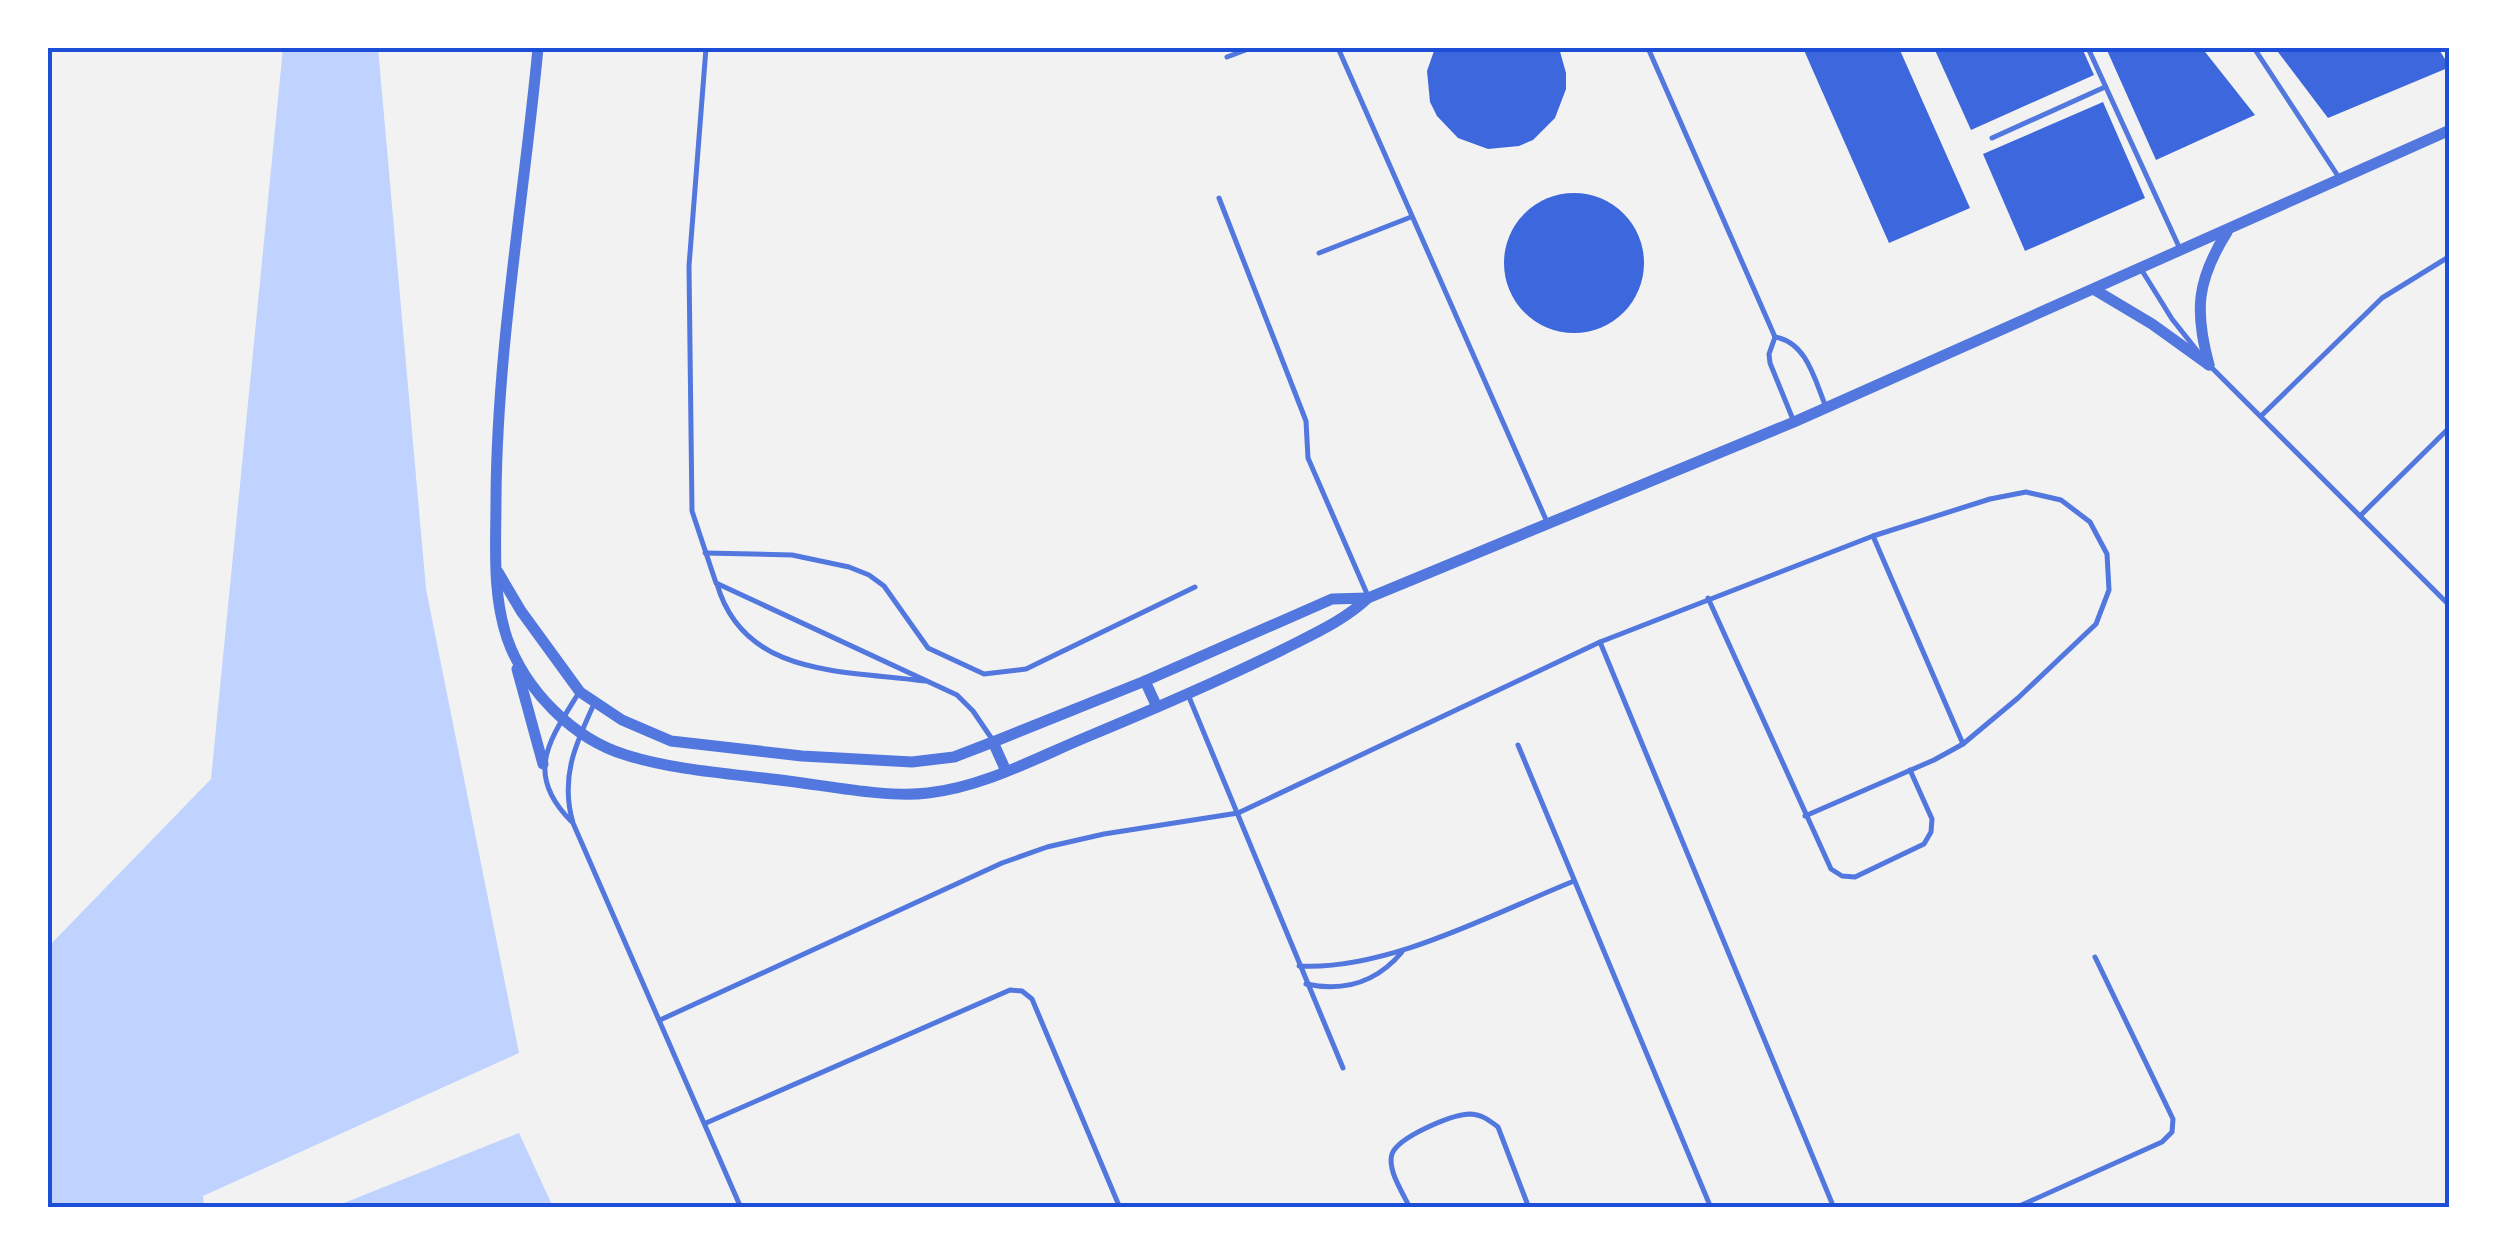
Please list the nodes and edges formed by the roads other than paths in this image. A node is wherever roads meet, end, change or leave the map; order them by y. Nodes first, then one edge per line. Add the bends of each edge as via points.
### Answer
1 (538, 48) edge
2 (706, 48) edge
3 (1251, 48) edge
4 (1338, 48) edge
5 (1648, 48) edge
6 (2088, 48) edge
7 (2254, 48) edge
8 (1226, 57) dead end
9 (2105, 87) junction
10 (2450, 130) edge
11 (1992, 138) dead end
12 (2340, 178) junction
13 (1219, 198) dead end
14 (1410, 216) junction
15 (2228, 232) junction
16 (1319, 252) dead end
17 (2182, 252) junction
18 (2450, 256) edge
19 (2141, 269) junction
20 (2095, 290) junction
21 (1775, 337) junction
22 (2209, 365) junction
23 (1826, 407) junction
24 (2261, 416) junction
25 (1794, 422) junction
26 (2450, 427) edge
27 (2360, 516) junction
28 (1548, 524) junction
29 (1873, 536) junction
30 (704, 553) junction
31 (496, 568) junction
32 (716, 583) junction
33 (1196, 587) dead end
34 (1368, 598) junction
35 (1708, 598) junction
36 (2450, 606) edge
37 (508, 641) junction
38 (1600, 642) junction
39 (1145, 681) junction
40 (933, 682) junction
41 (580, 692) junction
42 (1188, 694) junction
43 (594, 704) junction
44 (1157, 707) junction
45 (563, 718) junction
46 (581, 732) junction
47 (993, 742) junction
48 (1962, 744) junction
49 (1518, 746) dead end
50 (543, 764) junction
51 (1910, 770) junction
52 (1006, 771) junction
53 (1238, 813) junction
54 (1805, 816) junction
55 (573, 824) junction
56 (1574, 881) junction
57 (1404, 950) junction
58 (2095, 957) dead end
59 (1299, 966) junction
60 (1306, 984) junction
61 (660, 1020) junction
62 (1343, 1068) dead end
63 (706, 1123) junction
64 (741, 1208) edge
65 (1120, 1208) edge
66 (1410, 1208) edge
67 (1530, 1208) edge
68 (1711, 1208) edge
69 (1834, 1208) edge
70 (2015, 1208) edge

1 - 31 street via 504,351
2 - 30 lane via 689,266 692,511
3 - 8 lane
4 - 14 lane
5 - 21 lane
6 - 9 lane
7 - 12 lane
9 - 11 lane
9 - 17 lane
10 - 12 street
12 - 15 street
13 - 34 lane via 1306,421 1308,458
14 - 16 lane
14 - 28 lane
15 - 17 street
15 - 22 street via 2209,262 2200,296
17 - 19 street
18 - 24 lane via 2382,298
19 - 20 street
19 - 22 lane
20 - 22 street
20 - 23 street
21 - 23 lane via 1799,349
21 - 25 lane via 1770,363
22 - 24 lane
23 - 25 street
24 - 27 lane
25 - 28 street
26 - 27 lane
27 - 36 lane
28 - 34 street
29 - 35 lane
29 - 48 lane
29 - 48 lane via 2026,492 2061,500 2090,522 2107,554 2109,590 2096,624
30 - 32 lane
30 - 33 lane via 792,555 869,574 928,648 984,674 1026,669
31 - 37 street
31 - 41 street
32 - 40 lane
32 - 40 lane via 738,628 788,661
34 - 39 street via 1332,599
34 - 42 street via 1342,621
35 - 38 lane
35 - 54 lane
37 - 45 street via 540,696
37 - 50 street
38 - 53 lane
38 - 69 lane
39 - 44 street
39 - 47 street
40 - 47 lane via 973,710
41 - 43 street
41 - 45 lane
42 - 44 street
42 - 53 lane
43 - 46 lane
43 - 47 street via 671,742 802,756 912,762 954,757
44 - 52 street
45 - 46 street
45 - 50 lane
46 - 52 street via 626,755 843,788 925,794
46 - 55 lane via 567,777
47 - 52 street
48 - 51 lane
49 - 56 lane
50 - 55 lane via 555,803
51 - 54 lane
51 - 54 lane via 1932,819 1931,832 1924,844 1866,872 1842,876 1831,869
53 - 59 lane
53 - 61 lane via 1104,834 1002,862
55 - 61 lane
56 - 57 lane
56 - 68 lane
57 - 59 lane via 1360,963
57 - 60 lane via 1368,980 1337,988
58 - 70 lane via 2173,1119 2172,1132
59 - 60 lane
60 - 62 lane
61 - 63 lane
63 - 64 lane
63 - 65 lane via 1010,990 1022,991 1032,998
66 - 67 lane via 1391,1164 1393,1152 1411,1136 1473,1114 1498,1127

